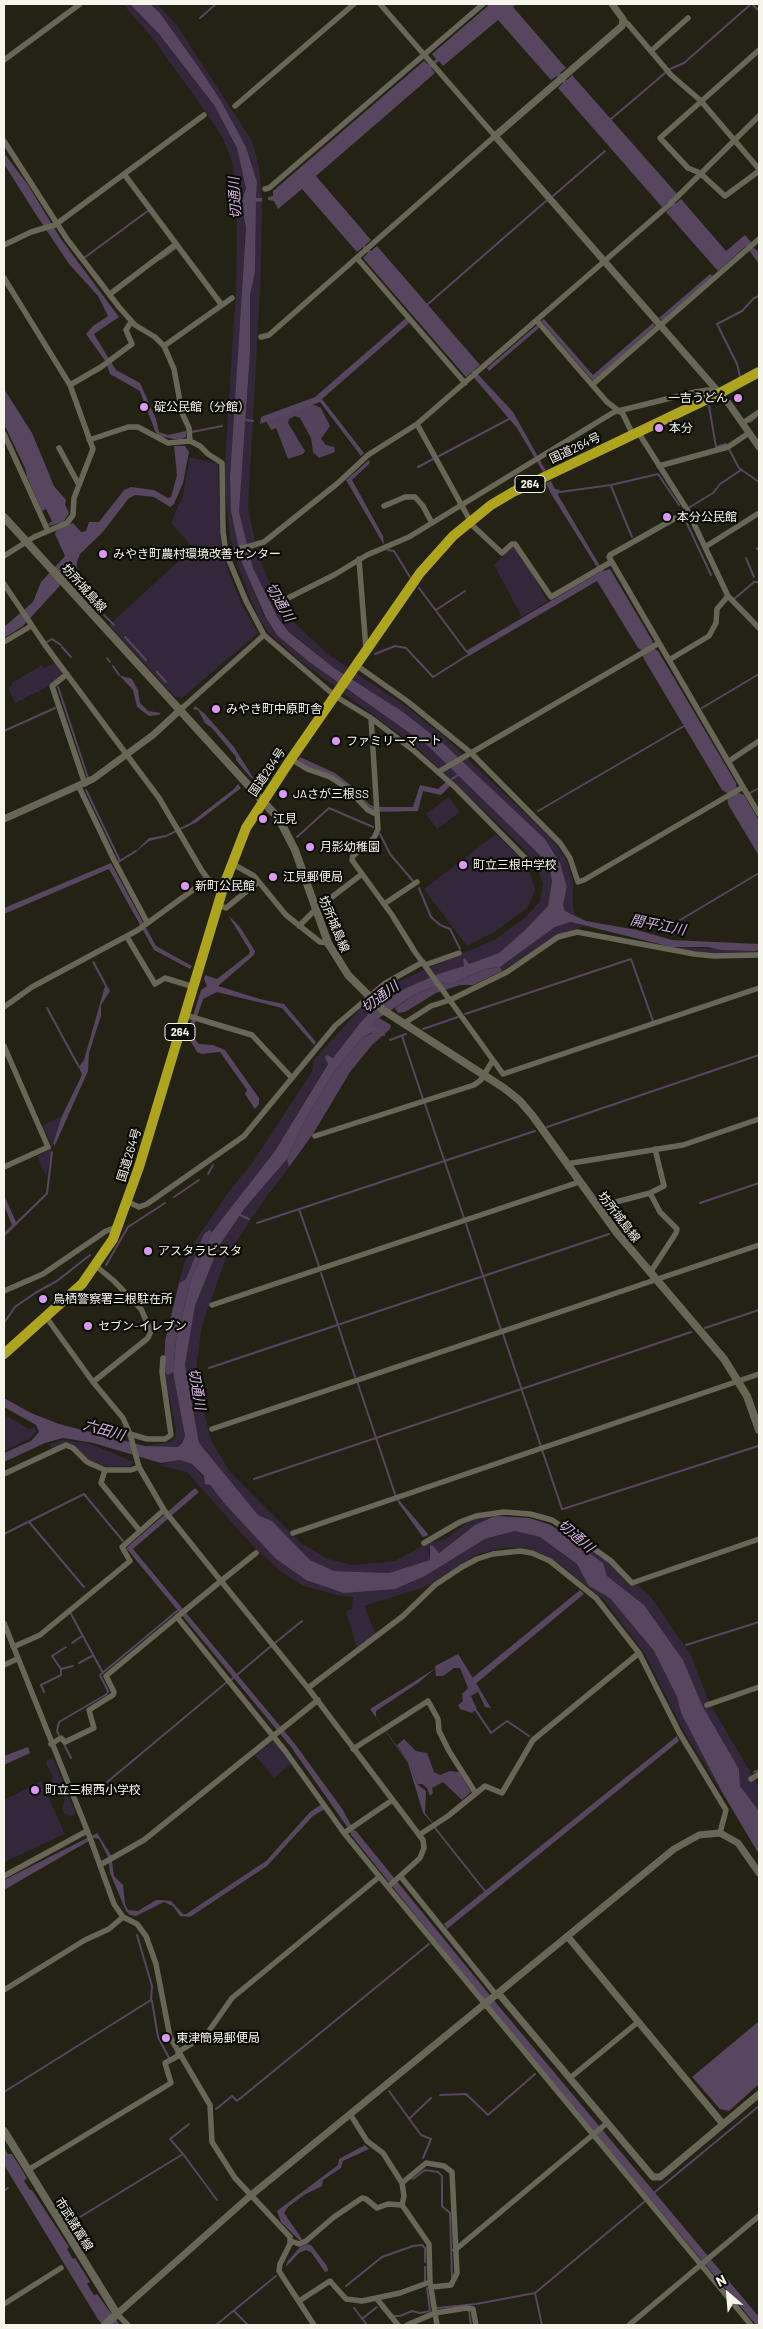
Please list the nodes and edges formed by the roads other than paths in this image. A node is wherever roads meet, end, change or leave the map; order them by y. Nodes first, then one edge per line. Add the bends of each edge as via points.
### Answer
1 (80, 4) edge
2 (354, 4) edge
3 (380, 4) edge
4 (482, 4) edge
5 (612, 4) edge
6 (688, 18) dead end
7 (624, 21) junction
8 (759, 50) edge
9 (651, 51) junction
10 (425, 54) junction
11 (4, 60) edge
12 (700, 100) junction
13 (235, 106) dead end
14 (204, 115) dead end
15 (759, 116) edge
16 (495, 136) junction
17 (734, 139) junction
18 (4, 141) edge
19 (759, 170) edge
20 (700, 173) junction
21 (124, 174) junction
22 (265, 189) dead end
23 (56, 224) junction
24 (759, 239) edge
25 (4, 244) edge
26 (176, 244) junction
27 (357, 258) junction
28 (604, 262) junction
29 (4, 278) edge
30 (110, 294) junction
31 (232, 298) dead end
32 (221, 304) junction
33 (537, 321) junction
34 (131, 322) junction
35 (660, 326) junction
36 (262, 337) dead end
37 (164, 346) junction
38 (759, 372) edge
39 (465, 383) junction
40 (70, 385) junction
41 (592, 385) junction
42 (720, 393) junction
43 (619, 411) junction
44 (759, 412) edge
45 (743, 423) junction
46 (417, 424) junction
47 (749, 433) junction
48 (4, 434) edge
49 (635, 434) junction
50 (89, 440) junction
51 (190, 441) junction
52 (759, 447) edge
53 (59, 448) dead end
54 (660, 466) junction
55 (79, 485) junction
56 (462, 504) junction
57 (384, 506) dead end
58 (688, 511) junction
59 (759, 513) edge
60 (4, 517) edge
61 (470, 521) junction
62 (432, 523) junction
63 (48, 531) junction
64 (26, 541) junction
65 (705, 547) junction
66 (228, 553) junction
67 (4, 556) edge
68 (359, 559) junction
69 (611, 562) junction
70 (4, 584) edge
71 (728, 596) junction
72 (280, 602) dead end
73 (30, 624) junction
74 (759, 628) edge
75 (264, 635) junction
76 (4, 642) edge
77 (657, 644) junction
78 (366, 649) junction
79 (669, 660) junction
80 (356, 665) junction
81 (67, 674) junction
82 (336, 694) junction
83 (180, 710) junction
84 (371, 718) junction
85 (759, 741) edge
86 (126, 753) junction
87 (470, 753) junction
88 (291, 759) junction
89 (729, 761) junction
90 (438, 772) junction
91 (82, 785) junction
92 (741, 788) junction
93 (262, 800) junction
94 (376, 813) junction
95 (759, 814) edge
96 (4, 819) edge
97 (529, 862) dead end
98 (231, 863) junction
99 (362, 874) junction
100 (208, 879) junction
101 (258, 882) junction
102 (417, 882) dead end
103 (224, 885) junction
104 (384, 904) junction
105 (218, 905) junction
106 (315, 910) junction
107 (144, 925) junction
108 (299, 926) junction
109 (127, 937) junction
110 (328, 943) junction
111 (459, 954) dead end
112 (759, 955) edge
113 (425, 965) junction
114 (194, 987) junction
115 (759, 988) edge
116 (367, 997) junction
117 (450, 1000) junction
118 (4, 1007) edge
119 (191, 1017) junction
120 (403, 1024) junction
121 (4, 1046) edge
122 (493, 1060) junction
123 (484, 1075) junction
124 (292, 1078) junction
125 (759, 1119) edge
126 (316, 1136) dead end
127 (655, 1150) junction
128 (566, 1164) junction
129 (4, 1167) edge
130 (579, 1182) junction
131 (650, 1193) junction
132 (128, 1202) junction
133 (597, 1207) junction
134 (118, 1226) junction
135 (759, 1245) edge
136 (96, 1266) junction
137 (650, 1273) junction
138 (656, 1280) junction
139 (4, 1291) edge
140 (212, 1305) dead end
141 (46, 1317) junction
142 (4, 1354) edge
143 (163, 1358) dead end
144 (759, 1374) edge
145 (739, 1380) junction
146 (93, 1382) junction
147 (757, 1414) edge
148 (212, 1429) dead end
149 (759, 1430) edge
150 (131, 1435) junction
151 (139, 1465) junction
152 (104, 1470) junction
153 (4, 1474) edge
154 (164, 1511) junction
155 (140, 1531) junction
156 (293, 1533) dead end
157 (759, 1538) edge
158 (424, 1543) dead end
159 (256, 1553) dead end
160 (221, 1581) junction
161 (178, 1616) junction
162 (4, 1624) edge
163 (13, 1647) junction
164 (639, 1653) junction
165 (17, 1658) junction
166 (4, 1665) edge
167 (759, 1687) edge
168 (308, 1688) junction
169 (318, 1700) junction
170 (708, 1705) dead end
171 (274, 1735) junction
172 (51, 1744) junction
173 (353, 1748) junction
174 (759, 1774) edge
175 (751, 1779) dead end
176 (475, 1792) junction
177 (391, 1800) junction
178 (348, 1830) junction
179 (720, 1833) junction
180 (89, 1835) junction
181 (419, 1835) junction
182 (100, 1865) junction
183 (759, 1873) edge
184 (4, 1876) edge
185 (379, 1877) junction
186 (394, 1883) junction
187 (123, 1917) junction
188 (568, 1937) junction
189 (4, 1990) edge
190 (497, 1996) junction
191 (484, 2005) junction
192 (638, 2022) junction
193 (178, 2052) junction
194 (570, 2078) junction
195 (759, 2094) edge
196 (350, 2114) junction
197 (724, 2124) junction
198 (605, 2125) junction
199 (4, 2131) edge
200 (594, 2135) junction
201 (28, 2170) junction
202 (402, 2183) junction
203 (250, 2196) junction
204 (402, 2205) junction
205 (759, 2216) edge
206 (291, 2241) junction
207 (455, 2250) junction
208 (701, 2265) junction
209 (61, 2268) dead end
210 (431, 2285) junction
211 (377, 2299) junction
212 (299, 2301) junction
213 (4, 2304) edge
214 (435, 2312) junction
215 (115, 2316) junction
216 (105, 2325) edge
217 (128, 2325) edge
218 (314, 2325) edge
219 (398, 2325) edge
220 (407, 2325) edge
221 (438, 2325) edge
222 (476, 2325) edge
223 (629, 2325) edge
224 (751, 2325) edge

1 - 11 street
2 - 13 street
3 - 10 street
4 - 10 street
5 - 7 street
6 - 9 street
7 - 9 street
7 - 16 street
8 - 12 street
9 - 12 street via 671,76
10 - 16 street
10 - 22 street
12 - 17 street
12 - 20 street via 660,138 688,168
14 - 21 street
15 - 17 street
16 - 27 street
16 - 28 street
17 - 19 street
17 - 20 street
18 - 23 street
19 - 20 street via 726,196
20 - 28 street
21 - 23 street
21 - 26 street
23 - 25 street
23 - 30 street
24 - 35 street
26 - 30 street
26 - 32 street
27 - 36 street
27 - 39 street
28 - 33 street
28 - 35 street
29 - 40 street
30 - 34 street
31 - 32 street
32 - 37 street
33 - 39 street
33 - 41 street
34 - 37 street
34 - 40 street via 126,330 132,344
35 - 41 street
35 - 42 street
37 - 51 street via 174,369
38 - 42 highway, 国道264号 / 264
39 - 46 street
40 - 50 street
41 - 43 street
42 - 43 street via 708,390 695,392
42 - 45 street
42 - 49 highway, 国道264号 / 264
43 - 49 street
43 - 56 street
44 - 45 street
45 - 47 street
46 - 56 street
46 - 66 street via 368,455 264,542
47 - 52 street
47 - 54 street via 728,447
48 - 63 street
49 - 54 street
49 - 61 highway, 国道264号 / 264 via 513,492
50 - 51 street via 128,427 138,428 168,443
50 - 55 street via 93,449
51 - 66 street via 222,462 223,532
53 - 55 street
54 - 58 street
55 - 63 street via 74,498 75,511 63,525
56 - 61 street
56 - 62 street
57 - 62 street via 415,497
58 - 65 street
58 - 69 street via 610,555
59 - 65 street
60 - 64 main road, 坊所城島線
61 - 69 street via 502,553 514,544 551,597
61 - 78 highway, 国道264号 / 264 via 437,552
62 - 68 street
63 - 64 street
64 - 67 street
64 - 83 main road, 坊所城島線
65 - 71 street
66 - 75 street via 246,601
68 - 72 street
68 - 78 street
69 - 77 street
70 - 73 street
71 - 74 street
71 - 79 street via 717,609 716,623 709,636
73 - 76 street
73 - 81 street
75 - 82 street
75 - 83 street
77 - 79 street
77 - 87 street
78 - 80 highway, 国道264号 / 264
79 - 89 street
80 - 82 highway, 国道264号 / 264
80 - 87 street via 407,701
81 - 86 street
81 - 91 street via 52,686
82 - 84 street
82 - 88 highway, 国道264号 / 264
83 - 86 street via 153,735
83 - 93 main road, 坊所城島線
84 - 90 street
84 - 94 street
85 - 89 street
86 - 91 street
86 - 100 street via 159,798
87 - 90 street
87 - 92 street via 560,843 570,858 578,882
88 - 93 highway, 国道264号 / 264
88 - 94 street via 330,777 347,788 368,810
89 - 92 street
90 - 97 street
91 - 96 street
91 - 107 street
92 - 95 street
93 - 98 highway, 国道264号 / 264
93 - 106 main road, 坊所城島線 via 279,819 295,850
94 - 99 street via 377,834 352,858
98 - 101 street via 246,870
98 - 103 highway, 国道264号 / 264
99 - 104 street
99 - 106 street
100 - 103 street
100 - 107 street
101 - 105 street via 226,908
101 - 108 street
102 - 104 street
103 - 105 highway, 国道264号 / 264
104 - 113 street
105 - 114 highway, 国道264号 / 264
106 - 108 street
106 - 110 main road, 坊所城島線
107 - 109 street
108 - 110 street via 320,942
109 - 114 street via 155,984 165,978
109 - 118 street via 32,987
110 - 116 main road, 坊所城島線 via 348,976
111 - 113 street
112 - 117 street via 694,954 577,932 558,937 506,972
113 - 116 street via 384,984
113 - 117 street
114 - 119 highway, 国道264号 / 264
115 - 122 street via 503,1074
116 - 120 main road, 坊所城島線
116 - 124 street via 335,1026
117 - 120 street via 431,1006
117 - 122 street
119 - 124 street via 252,1035
119 - 132 highway, 国道264号 / 264
120 - 123 main road, 坊所城島線
121 - 129 street via 48,1147
122 - 123 street
123 - 126 street via 474,1085
123 - 128 main road, 坊所城島線 via 519,1100
124 - 132 street via 244,1136 147,1204 139,1207
125 - 127 street via 683,1145
127 - 128 street
127 - 131 street via 664,1186
128 - 130 main road, 坊所城島線
130 - 133 main road, 坊所城島線
130 - 140 street
131 - 133 street
131 - 137 street via 660,1212 676,1229 676,1234
132 - 134 highway, 国道264号 / 264
133 - 137 main road, 坊所城島線
134 - 136 highway, 国道264号 / 264
134 - 139 street via 43,1274
135 - 138 street
136 - 141 highway, 国道264号 / 264 via 82,1284
136 - 146 street via 141,1309 150,1331 148,1338
137 - 138 main road, 坊所城島線
138 - 145 main road, 坊所城島線
138 - 148 street
141 - 142 highway, 国道264号 / 264
141 - 146 street
143 - 150 street via 171,1435 165,1439 147,1439
144 - 145 street
145 - 147 main road, 坊所城島線
145 - 156 street
146 - 150 street via 123,1418
147 - 149 main road, 坊所城島線
150 - 151 street
151 - 152 street via 131,1470
151 - 154 street
152 - 153 street via 87,1462 66,1445
152 - 155 street via 101,1483
154 - 155 street
154 - 160 street
155 - 163 street via 122,1547 130,1561 40,1635
157 - 158 street via 632,1583 611,1561 569,1531 552,1520 530,1514 504,1512 476,1516
159 - 160 street
160 - 161 street
160 - 168 street
161 - 171 street
161 - 172 street via 106,1676 114,1696 89,1710 94,1728 65,1742 62,1738
162 - 163 street
163 - 165 street
164 - 168 street via 596,1598 578,1582 550,1560 520,1550 476,1559 462,1567 435,1585 402,1616
164 - 176 street via 533,1740 502,1793 485,1786
164 - 179 street via 680,1734 726,1810
165 - 166 street
165 - 172 street
167 - 170 street
168 - 169 street
169 - 171 street
169 - 173 street
171 - 178 street
171 - 182 street via 144,1840
172 - 180 street
173 - 176 street via 428,1701 449,1751
173 - 177 street
174 - 175 street
176 - 181 street via 448,1816
177 - 178 street
177 - 181 street
178 - 185 street
179 - 183 street via 738,1843
179 - 188 street via 698,1834 674,1849
180 - 182 street
180 - 184 street
181 - 186 street via 424,1844 423,1852
182 - 187 street via 114,1904
185 - 186 street
185 - 193 street via 232,1998 206,2035
186 - 190 street
186 - 191 street
187 - 189 street
187 - 193 street via 137,1924 146,1936 156,1964 166,2024
188 - 190 street
188 - 192 street
190 - 191 street
190 - 194 street
191 - 196 street
191 - 200 street
192 - 194 street
192 - 197 street
193 - 201 street via 178,2056 165,2063 171,2084
193 - 203 street via 210,2105 212,2142
194 - 198 street
195 - 197 street
196 - 202 street via 367,2141 383,2153
196 - 203 street
197 - 198 street via 660,2177 648,2173
198 - 200 street
199 - 201 main road, 市武諸富線
200 - 207 street
200 - 208 street
201 - 215 main road, 市武諸富線
202 - 204 street
202 - 207 street via 426,2163 451,2170
203 - 206 street via 287,2232
203 - 215 street
204 - 206 street via 388,2204 377,2208 362,2198 306,2241 299,2244
204 - 210 street via 429,2244
205 - 208 street
206 - 212 street via 279,2271
207 - 210 street via 456,2280 451,2285
208 - 223 street
208 - 224 street
209 - 213 street
210 - 211 street
210 - 214 street
211 - 212 street via 350,2301 330,2281
211 - 219 street
212 - 218 street
214 - 220 street
214 - 221 street
214 - 222 street via 473,2309
215 - 216 main road
215 - 217 street

